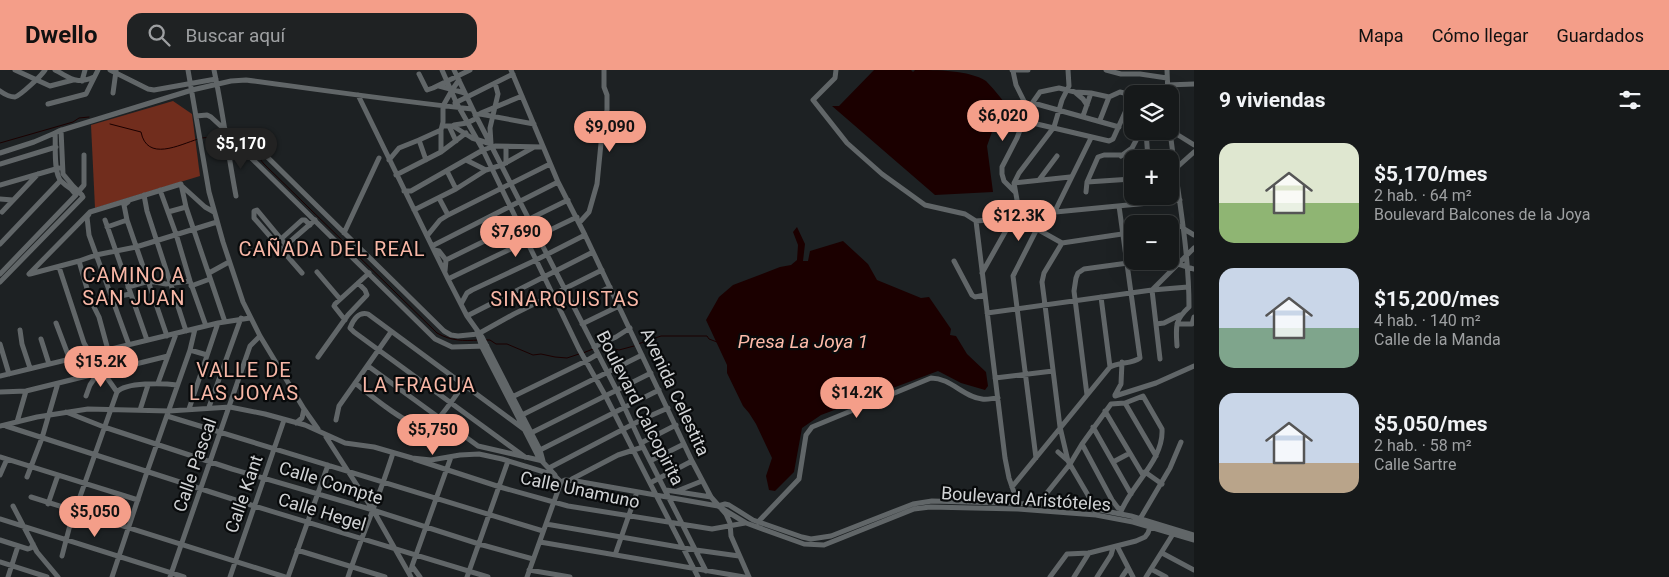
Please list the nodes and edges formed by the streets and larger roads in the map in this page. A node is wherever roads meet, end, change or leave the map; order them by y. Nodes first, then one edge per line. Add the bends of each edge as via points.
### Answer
1 (15, 70) edge
2 (45, 70) edge
3 (55, 70) edge
4 (85, 70) edge
5 (98, 70) edge
6 (188, 70) edge
7 (214, 70) edge
8 (442, 70) edge
9 (454, 70) edge
10 (470, 70) edge
11 (604, 70) edge
12 (1012, 70) edge
13 (1021, 70) edge
14 (1028, 70) edge
15 (1068, 70) edge
16 (1106, 70) edge
17 (1167, 70) edge
18 (114, 71) edge
19 (512, 72) edge
20 (836, 73) edge
21 (419, 74) dead end
22 (94, 77) junction
23 (459, 78) junction
24 (1014, 78) junction
25 (36, 80) junction
26 (73, 80) junction
27 (82, 81) junction
28 (448, 81) junction
29 (217, 82) junction
30 (1167, 82) junction
31 (495, 83) junction
32 (1194, 84) edge
33 (1167, 85) edge
34 (439, 86) junction
35 (192, 87) junction
36 (452, 90) junction
37 (1068, 90) junction
38 (0, 91) edge
39 (1075, 92) junction
40 (113, 93) dead end
41 (1091, 93) junction
42 (1124, 93) edge
43 (358, 95) junction
44 (466, 95) junction
45 (522, 96) junction
46 (1109, 97) junction
47 (1033, 103) junction
48 (48, 104) dead end
49 (445, 105) junction
50 (458, 105) junction
51 (1087, 106) junction
52 (494, 108) junction
53 (472, 109) junction
54 (1028, 109) junction
55 (1060, 110) junction
56 (1124, 114) edge
57 (196, 116) junction
58 (477, 116) junction
59 (492, 116) junction
60 (1083, 116) junction
61 (1100, 120) junction
62 (1024, 121) junction
63 (534, 124) junction
64 (451, 126) junction
65 (469, 126) junction
66 (1054, 127) junction
67 (1118, 127) junction
68 (442, 128) junction
69 (224, 131) junction
70 (58, 132) junction
71 (465, 134) junction
72 (1179, 136) edge
73 (1090, 138) junction
74 (419, 140) junction
75 (456, 140) junction
76 (477, 140) junction
77 (1136, 140) edge
78 (1194, 145) edge
79 (492, 146) junction
80 (506, 146) junction
81 (56, 147) junction
82 (535, 147) junction
83 (543, 147) junction
84 (227, 149) junction
85 (483, 150) junction
86 (253, 152) junction
87 (441, 152) junction
88 (1194, 152) edge
89 (0, 153) edge
90 (84, 155) dead end
91 (1057, 156) dead end
92 (1121, 156) junction
93 (1124, 156) edge
94 (379, 158) dead end
95 (389, 160) junction
96 (426, 160) junction
97 (466, 160) junction
98 (0, 164) edge
99 (504, 164) junction
100 (550, 164) junction
101 (1179, 165) edge
102 (59, 168) junction
103 (489, 169) junction
104 (447, 171) junction
105 (38, 173) junction
106 (396, 175) junction
107 (1070, 177) junction
108 (1040, 180) junction
109 (1124, 180) edge
110 (60, 181) junction
111 (558, 182) junction
112 (1087, 182) junction
113 (511, 183) junction
114 (1014, 183) junction
115 (0, 185) edge
116 (182, 186) junction
117 (72, 187) junction
118 (501, 188) junction
119 (456, 189) junction
120 (160, 190) junction
121 (404, 191) junction
122 (411, 191) junction
123 (1015, 192) junction
124 (1086, 192) dead end
125 (78, 193) junction
126 (1179, 194) edge
127 (144, 196) junction
128 (236, 196) dead end
129 (439, 198) junction
130 (0, 199) edge
131 (408, 199) junction
132 (13, 200) junction
133 (568, 200) junction
134 (1180, 200) junction
135 (520, 201) junction
136 (509, 206) junction
137 (1119, 206) junction
138 (186, 207) junction
139 (414, 210) junction
140 (2, 212) dead end
141 (90, 212) junction
142 (168, 212) junction
143 (214, 212) junction
144 (1045, 213) junction
145 (1054, 213) junction
146 (448, 215) junction
147 (1020, 217) junction
148 (529, 218) junction
149 (1012, 218) junction
150 (105, 220) dead end
151 (127, 220) junction
152 (315, 220) junction
153 (578, 220) junction
154 (976, 221) junction
155 (218, 222) junction
156 (517, 224) junction
157 (310, 225) junction
158 (107, 227) junction
159 (194, 228) junction
160 (1179, 228) edge
161 (1183, 228) junction
162 (1037, 229) junction
163 (344, 233) junction
164 (176, 234) junction
165 (1122, 234) junction
166 (586, 235) junction
167 (427, 236) junction
168 (538, 236) junction
169 (1194, 236) edge
170 (281, 239) junction
171 (157, 241) junction
172 (526, 242) junction
173 (1062, 243) junction
174 (0, 244) edge
175 (1124, 244) edge
176 (286, 245) junction
177 (136, 247) junction
178 (433, 248) junction
179 (1194, 248) edge
180 (281, 250) junction
181 (117, 252) junction
182 (593, 252) junction
183 (547, 254) junction
184 (96, 255) junction
185 (1186, 255) junction
186 (446, 260) junction
187 (536, 260) junction
188 (954, 261) dead end
189 (80, 262) junction
190 (229, 262) junction
191 (1179, 263) edge
192 (1124, 264) edge
193 (1179, 264) edge
194 (59, 267) junction
195 (1187, 267) junction
196 (602, 270) junction
197 (1129, 270) edge
198 (1172, 270) edge
199 (555, 271) junction
200 (1194, 271) edge
201 (316, 272) dead end
202 (445, 272) junction
203 (209, 273) junction
204 (302, 273) dead end
205 (369, 273) junction
206 (0, 274) edge
207 (982, 274) junction
208 (125, 275) junction
209 (544, 276) junction
210 (448, 279) junction
211 (1187, 279) junction
212 (1, 280) edge
213 (210, 280) junction
214 (106, 281) junction
215 (149, 281) junction
216 (190, 283) junction
217 (171, 284) junction
218 (358, 284) junction
219 (128, 287) junction
220 (610, 287) junction
221 (564, 289) junction
222 (1152, 290) junction
223 (1188, 290) junction
224 (1132, 292) junction
225 (130, 294) junction
226 (553, 294) junction
227 (985, 295) junction
228 (1101, 297) junction
229 (111, 298) junction
230 (340, 299) junction
231 (1194, 300) edge
232 (1075, 301) junction
233 (461, 304) junction
234 (573, 306) junction
235 (619, 306) junction
236 (1045, 306) junction
237 (1191, 307) edge
238 (1017, 310) junction
239 (987, 313) junction
240 (1180, 315) junction
241 (467, 316) junction
242 (1194, 317) edge
243 (241, 318) junction
244 (250, 318) junction
245 (345, 320) junction
246 (225, 322) junction
247 (56, 323) dead end
248 (218, 323) junction
249 (1164, 323) junction
250 (582, 324) junction
251 (1156, 324) junction
252 (1177, 325) junction
253 (206, 326) junction
254 (630, 328) junction
255 (195, 329) junction
256 (20, 330) dead end
257 (186, 331) junction
258 (391, 332) junction
259 (176, 334) junction
260 (167, 336) junction
261 (260, 336) junction
262 (41, 339) dead end
263 (481, 339) junction
264 (147, 340) junction
265 (0, 344) edge
266 (129, 345) junction
267 (1178, 346) dead end
268 (108, 350) junction
269 (190, 350) junction
270 (379, 350) junction
271 (596, 350) junction
272 (91, 354) junction
273 (207, 355) junction
274 (642, 355) junction
275 (168, 356) junction
276 (318, 357) dead end
277 (1160, 359) dead end
278 (70, 360) junction
279 (586, 362) junction
280 (1122, 362) junction
281 (48, 364) junction
282 (368, 366) junction
283 (1194, 366) edge
284 (1110, 367) junction
285 (30, 368) junction
286 (1053, 371) junction
287 (101, 372) junction
288 (607, 372) junction
289 (651, 372) junction
290 (9, 374) junction
291 (1025, 374) junction
292 (0, 376) edge
293 (85, 376) junction
294 (468, 378) dead end
295 (596, 378) junction
296 (995, 378) junction
297 (58, 383) junction
298 (158, 383) junction
299 (356, 383) junction
300 (90, 385) junction
301 (148, 385) junction
302 (463, 385) junction
303 (177, 386) junction
304 (616, 389) junction
305 (660, 390) junction
306 (26, 391) junction
307 (0, 392) edge
308 (117, 392) junction
309 (605, 395) junction
310 (1087, 395) junction
311 (86, 396) dead end
312 (1115, 396) junction
313 (512, 397) junction
314 (998, 398) junction
315 (451, 402) junction
316 (1125, 403) junction
317 (1111, 404) junction
318 (210, 407) junction
319 (230, 407) junction
320 (625, 408) junction
321 (668, 408) junction
322 (111, 409) junction
323 (189, 409) junction
324 (304, 409) junction
325 (140, 410) junction
326 (1105, 411) junction
327 (65, 412) junction
328 (168, 413) junction
329 (614, 413) junction
330 (48, 415) junction
331 (522, 415) junction
332 (439, 418) junction
333 (284, 420) junction
334 (336, 420) dead end
335 (17, 422) junction
336 (296, 423) junction
337 (633, 425) junction
338 (676, 425) junction
339 (3, 426) edge
340 (104, 427) junction
341 (1060, 427) junction
342 (1093, 427) junction
343 (525, 430) junction
344 (623, 430) junction
345 (221, 433) junction
346 (322, 433) junction
347 (531, 433) junction
348 (42, 438) junction
349 (1181, 442) dead end
350 (157, 444) junction
351 (684, 444) junction
352 (1082, 444) junction
353 (642, 445) junction
354 (274, 449) junction
355 (540, 450) junction
356 (634, 450) junction
357 (1058, 452) dead end
358 (393, 453) junction
359 (1130, 453) junction
360 (95, 455) junction
361 (451, 456) junction
362 (1156, 456) junction
363 (0, 457) edge
364 (525, 457) junction
365 (412, 458) junction
366 (1036, 458) junction
367 (7, 459) junction
368 (210, 461) junction
369 (508, 461) junction
370 (543, 461) junction
371 (650, 461) junction
372 (692, 461) junction
373 (1113, 462) junction
374 (1069, 463) junction
375 (328, 465) junction
376 (32, 466) junction
377 (550, 468) junction
378 (446, 470) junction
379 (146, 472) junction
380 (350, 472) junction
381 (1144, 474) junction
382 (0, 475) edge
383 (58, 475) junction
384 (554, 476) junction
385 (27, 477) dead end
386 (264, 477) junction
387 (659, 478) junction
388 (574, 480) junction
389 (702, 480) junction
390 (561, 482) junction
391 (85, 483) junction
392 (384, 483) junction
393 (650, 483) junction
394 (1162, 484) junction
395 (500, 487) junction
396 (1012, 487) junction
397 (200, 489) junction
398 (666, 490) junction
399 (637, 492) junction
400 (676, 492) junction
401 (317, 494) junction
402 (1131, 494) junction
403 (657, 496) junction
404 (31, 497) dead end
405 (711, 497) junction
406 (436, 498) junction
407 (670, 498) junction
408 (138, 500) junction
409 (554, 502) junction
410 (48, 504) junction
411 (1018, 504) junction
412 (1038, 504) junction
413 (13, 506) dead end
414 (254, 506) junction
415 (718, 506) junction
416 (373, 510) junction
417 (75, 511) junction
418 (1095, 512) junction
419 (1121, 512) junction
420 (490, 515) junction
421 (628, 516) junction
422 (0, 519) edge
423 (1140, 519) junction
424 (307, 522) junction
425 (758, 522) junction
426 (672, 523) junction
427 (746, 523) junction
428 (872, 523) junction
429 (546, 524) junction
430 (683, 525) junction
431 (24, 526) junction
432 (730, 526) junction
433 (426, 527) junction
434 (1150, 527) junction
435 (128, 528) junction
436 (859, 528) junction
437 (716, 530) junction
438 (543, 531) junction
439 (1173, 534) junction
440 (731, 536) junction
441 (621, 537) junction
442 (362, 538) junction
443 (66, 539) junction
444 (1193, 539) edge
445 (0, 540) edge
446 (540, 542) junction
447 (33, 544) junction
448 (479, 544) junction
449 (18, 546) junction
450 (182, 546) junction
451 (1115, 547) junction
452 (683, 548) junction
453 (394, 549) junction
454 (297, 550) junction
455 (696, 550) junction
456 (1089, 553) junction
457 (1162, 553) junction
458 (416, 555) junction
459 (614, 555) junction
460 (62, 556) dead end
461 (739, 556) junction
462 (118, 557) junction
463 (533, 559) junction
464 (0, 562) edge
465 (235, 562) junction
466 (12, 566) junction
467 (412, 566) junction
468 (351, 568) junction
469 (1128, 568) junction
470 (694, 569) junction
471 (1151, 569) junction
472 (529, 570) junction
473 (1194, 570) edge
474 (706, 571) junction
475 (468, 574) edge
476 (171, 575) edge
477 (409, 576) edge
478 (8, 577) edge
479 (47, 577) edge
480 (58, 577) edge
481 (112, 577) edge
482 (184, 577) edge
483 (230, 577) edge
484 (287, 577) edge
485 (348, 577) edge
486 (385, 577) edge
487 (420, 577) edge
488 (488, 577) edge
489 (527, 577) edge
490 (570, 577) edge
491 (698, 577) edge
492 (744, 577) edge
493 (749, 577) edge
494 (1050, 577) edge
495 (1074, 577) edge
496 (1097, 577) edge
497 (1122, 577) edge
498 (1133, 577) edge
499 (1146, 577) edge
500 (1166, 577) edge

1 - 25 street
2 - 25 street
3 - 26 street
4 - 27 street
5 - 22 street
6 - 35 street
7 - 29 street
8 - 28 street, Boulevard Calcopirita
9 - 23 street, Boulevard Calcopirita
10 - 23 street
11 - 153 street via 607,110 597,184 589,212
12 - 13 street
12 - 24 street
13 - 14 street
13 - 24 street
15 - 37 street
16 - 30 street via 1140,74
17 - 30 street
18 - 35 street via 148,89
18 - 40 street
19 - 31 street
19 - 45 street, Avenida Celestita
20 - 154 street via 813,100 847,143 925,205 958,212
21 - 34 street via 425,89
22 - 27 street
22 - 48 street via 84,96
23 - 28 street
23 - 36 street
23 - 44 street, Boulevard Calcopirita
24 - 54 street
25 - 26 street via 52,86
25 - 38 street via 17,96
26 - 27 street
28 - 34 street
28 - 36 street, Boulevard Calcopirita
29 - 35 street
29 - 43 street via 246,80
29 - 69 street
30 - 32 street
30 - 33 street
31 - 44 street
31 - 52 street via 498,94
34 - 36 street
35 - 57 street
35 - 70 street
36 - 44 street
36 - 49 street
36 - 50 street, Boulevard Calcopirita
37 - 39 street
37 - 47 street via 1054,88 1040,92
37 - 55 street
39 - 41 street
39 - 51 street
41 - 46 street
41 - 51 street
42 - 46 street
43 - 49 street
43 - 95 street
44 - 50 street
44 - 53 street, Boulevard Calcopirita
45 - 52 street
45 - 63 street, Avenida Celestita
46 - 61 street
47 - 54 street
47 - 55 street
49 - 50 street
49 - 68 street
50 - 53 street
50 - 65 street, Boulevard Calcopirita
51 - 60 street
52 - 58 street
52 - 59 street
53 - 58 street, Boulevard Calcopirita
54 - 62 street
55 - 60 street
55 - 66 street
56 - 67 street
57 - 69 street via 211,117
57 - 143 street
58 - 59 street
58 - 65 street
58 - 79 street, Boulevard Calcopirita
59 - 63 street
59 - 79 street
60 - 61 street
61 - 67 street
62 - 66 street
62 - 123 street via 1002,167 1004,181
63 - 83 street, Avenida Celestita
64 - 65 street
64 - 68 street
64 - 71 street
64 - 75 street
65 - 71 street
65 - 76 street, Boulevard Calcopirita
66 - 73 street
66 - 114 street
67 - 73 street via 1109,141
68 - 74 street
68 - 87 street
69 - 84 street
69 - 86 street via 247,138
70 - 81 street
70 - 89 street
70 - 102 street
71 - 75 street
71 - 76 street
72 - 78 street
73 - 107 street
74 - 95 street via 399,148
74 - 96 street
75 - 87 street
76 - 79 street
76 - 85 street, Boulevard Calcopirita
77 - 92 street
79 - 80 street
79 - 85 street
79 - 99 street, Boulevard Calcopirita
80 - 82 street
80 - 99 street
81 - 98 street
81 - 102 street
82 - 83 street
82 - 99 street
83 - 100 street, Avenida Celestita
84 - 86 street
84 - 128 street
85 - 97 street
85 - 103 street, Boulevard Calcopirita
86 - 152 street
86 - 163 street
87 - 96 street
88 - 101 street
90 - 125 street via 84,186
91 - 108 street
92 - 93 street
92 - 112 street via 1098,157
94 - 163 street
95 - 106 street
96 - 106 street
97 - 103 street
97 - 104 street
99 - 103 street
99 - 113 street, Boulevard Calcopirita
100 - 111 street, Avenida Celestita
100 - 113 street
102 - 105 street
102 - 110 street
102 - 117 street
103 - 118 street, Boulevard Calcopirita
103 - 119 street
104 - 119 street
104 - 122 street
105 - 115 street
105 - 132 street
106 - 121 street
107 - 108 street
107 - 145 street
108 - 114 street
109 - 112 street
110 - 117 street
110 - 174 street
111 - 133 street, Avenida Celestita
111 - 135 street
112 - 124 street
113 - 118 street
113 - 135 street, Boulevard Calcopirita
114 - 123 street
116 - 120 street
116 - 138 street
116 - 143 street
117 - 125 street
118 - 136 street, Boulevard Calcopirita
118 - 146 street
119 - 129 street
120 - 127 street
120 - 142 street
121 - 122 street
121 - 131 street
122 - 131 street
123 - 147 street
125 - 206 street
125 - 212 street via 83,197
126 - 134 street
127 - 141 street
127 - 151 street via 125,204
127 - 171 street
129 - 139 street
129 - 146 street
130 - 132 street
131 - 139 street
132 - 140 street
133 - 148 street
133 - 153 street, Avenida Celestita
134 - 137 street
134 - 161 street
135 - 136 street
135 - 148 street, Boulevard Calcopirita
136 - 156 street, Boulevard Calcopirita
136 - 178 street
137 - 145 street
137 - 165 street
138 - 142 street
138 - 159 street
139 - 167 street
141 - 184 street via 87,217 89,235
141 - 194 street via 29,274
142 - 164 street
143 - 155 street
144 - 145 street
144 - 147 street
144 - 162 street
146 - 167 street
147 - 149 street
148 - 156 street
148 - 168 street, Boulevard Calcopirita
149 - 154 street
149 - 207 street
150 - 158 street
151 - 158 street
151 - 177 street
152 - 157 street
152 - 205 street
153 - 166 street, Avenida Celestita
153 - 168 street
154 - 207 street
155 - 159 street
155 - 190 street
156 - 172 street, Boulevard Calcopirita
156 - 186 street
157 - 170 street via 302,220
157 - 176 street
158 - 181 street
159 - 164 street
159 - 203 street
160 - 161 street
161 - 169 street
161 - 185 street
162 - 173 street
162 - 238 street via 1013,274
163 - 263 street via 444,331 450,335
164 - 171 street
164 - 216 street
165 - 173 street
165 - 175 street
166 - 182 street, Avenida Celestita
166 - 183 street
167 - 178 street
168 - 172 street
168 - 183 street, Boulevard Calcopirita
170 - 176 street
170 - 180 street via 258,210 254,211 254,218
171 - 177 street
171 - 217 street
172 - 187 street, Boulevard Calcopirita
172 - 210 street
173 - 236 street via 1043,277
176 - 180 street
177 - 181 street
177 - 215 street
178 - 186 street
178 - 202 street
179 - 185 street
180 - 204 street
181 - 184 street
181 - 208 street
182 - 196 street, Avenida Celestita
182 - 199 street
183 - 187 street
183 - 199 street, Boulevard Calcopirita
184 - 189 street
184 - 214 street
185 - 191 street
185 - 195 street
186 - 202 street
187 - 209 street, Boulevard Calcopirita
187 - 233 street via 467,292
188 - 227 street via 972,295
189 - 194 street
189 - 268 street
190 - 203 street
190 - 244 street
192 - 232 street via 1081,270 1074,283
193 - 195 street
194 - 272 street
195 - 200 street
195 - 211 street
196 - 220 street, Avenida Celestita
196 - 221 street
197 - 224 street
198 - 222 street
199 - 209 street
199 - 221 street, Boulevard Calcopirita
200 - 211 street
201 - 230 street
202 - 210 street
203 - 213 street
205 - 218 street
205 - 263 street via 443,344 452,347
207 - 227 street
208 - 214 street
208 - 219 street
209 - 226 street, Boulevard Calcopirita
209 - 241 street
210 - 233 street
211 - 223 street
213 - 216 street
213 - 246 street
214 - 229 street
215 - 217 street
215 - 219 street
215 - 260 street
216 - 217 street
216 - 253 street
217 - 257 street
218 - 230 street
218 - 245 street via 367,295
219 - 225 street
220 - 234 street
220 - 235 street, Avenida Celestita
221 - 226 street
221 - 234 street, Boulevard Calcopirita
222 - 223 street
222 - 224 street
222 - 251 street
223 - 231 street
223 - 237 street
224 - 228 street
224 - 280 street via 1140,355 1137,360
225 - 229 street
225 - 264 street
226 - 263 street
226 - 279 street, Boulevard Calcopirita
227 - 239 street
228 - 232 street
228 - 284 street
229 - 266 street
230 - 245 street via 334,306
232 - 236 street
232 - 310 street
233 - 241 street
234 - 250 street, Boulevard Calcopirita
235 - 250 street
235 - 254 street, Avenida Celestita
236 - 238 street
236 - 286 street
237 - 240 street
238 - 239 street
238 - 291 street
239 - 296 street
240 - 249 street
240 - 252 street
241 - 263 street
242 - 252 street via 1192,324
243 - 244 street
243 - 246 street
243 - 318 street
244 - 261 street
245 - 276 street
246 - 248 street
247 - 278 street
248 - 253 street
248 - 273 street
249 - 251 street
249 - 252 street
250 - 271 street, Boulevard Calcopirita
251 - 277 street
252 - 267 street
253 - 255 street
254 - 271 street
254 - 274 street, Avenida Celestita
255 - 257 street
255 - 269 street
256 - 285 street
257 - 259 street
258 - 270 street
258 - 270 street via 365,313 356,318 351,329
258 - 302 street
259 - 260 street
259 - 275 street
260 - 264 street
261 - 319 street, Calle Pascal via 250,346
261 - 324 street
262 - 281 street
263 - 313 street
263 - 343 street
264 - 266 street
265 - 290 street
266 - 268 street
268 - 272 street
269 - 273 street
269 - 303 street
270 - 282 street
270 - 315 street
271 - 279 street
271 - 288 street, Boulevard Calcopirita
272 - 278 street
272 - 287 street
273 - 323 street
274 - 288 street
274 - 289 street, Avenida Celestita
275 - 287 street
275 - 298 street
278 - 281 street
279 - 295 street, Boulevard Calcopirita
279 - 313 street
280 - 284 street
280 - 312 street
281 - 285 street
282 - 299 street
282 - 332 street
283 - 312 street
284 - 310 street
285 - 290 street
286 - 291 street
286 - 341 street
287 - 293 street
287 - 300 street
287 - 308 street
288 - 295 street
288 - 304 street, Boulevard Calcopirita
289 - 304 street
289 - 305 street, Avenida Celestita
290 - 292 street
291 - 296 street
291 - 366 street
293 - 297 street
293 - 300 street
294 - 302 street
295 - 309 street, Boulevard Calcopirita
295 - 331 street
296 - 314 street
297 - 306 street
297 - 330 street
298 - 301 street
298 - 303 street
299 - 332 street via 419,427 430,427
299 - 334 street via 339,406
300 - 311 street
301 - 308 street via 120,388
301 - 325 street
302 - 315 street
302 - 343 street
303 - 328 street
304 - 309 street
304 - 320 street, Boulevard Calcopirita
305 - 320 street
305 - 321 street, Avenida Celestita
306 - 307 street
306 - 335 street
308 - 322 street
309 - 329 street, Boulevard Calcopirita
309 - 347 street
310 - 341 street
312 - 317 street
313 - 331 street
314 - 396 street
314 - 425 street via 976,398 944,380 931,378 812,426 806,435 799,479
315 - 332 street
315 - 364 street
316 - 317 street
316 - 362 street
316 - 362 street via 1145,397 1162,429
317 - 326 street
318 - 319 street, Boulevard Aristóteles
318 - 323 street, Boulevard Aristóteles
319 - 333 street, Boulevard Aristóteles
319 - 345 street, Calle Pascal
320 - 329 street
320 - 337 street, Boulevard Calcopirita
321 - 337 street
321 - 338 street, Avenida Celestita
322 - 325 street, Boulevard Aristóteles
322 - 327 street, Boulevard Aristóteles
322 - 340 street
323 - 328 street, Boulevard Aristóteles
324 - 336 street via 302,418
324 - 346 street
325 - 328 street, Boulevard Aristóteles
326 - 342 street
326 - 359 street
327 - 330 street, Boulevard Aristóteles
327 - 340 street, Calle Compte
328 - 345 street
328 - 350 street
329 - 344 street, Boulevard Calcopirita
329 - 355 street
330 - 335 street, Boulevard Aristóteles
330 - 348 street
331 - 347 street
332 - 364 street via 478,446
333 - 336 street, Boulevard Aristóteles
333 - 354 street, Calle Kant
335 - 339 street, Boulevard Aristóteles
336 - 346 street, Boulevard Aristóteles
337 - 344 street
337 - 353 street, Boulevard Calcopirita
338 - 351 street, Avenida Celestita
338 - 353 street
339 - 348 street, Calle Hegel
340 - 350 street, Calle Compte
340 - 360 street
341 - 366 street
341 - 374 street
342 - 352 street
342 - 373 street
343 - 370 street
344 - 356 street, Boulevard Calcopirita
344 - 377 street
345 - 354 street
345 - 368 street, Calle Pascal
346 - 358 street, Boulevard Aristóteles via 345,443
346 - 380 street
347 - 355 street
348 - 360 street, Calle Hegel
348 - 376 street
349 - 394 street
350 - 368 street, Calle Compte
350 - 379 street
351 - 371 street
351 - 372 street, Avenida Celestita
352 - 374 street
352 - 419 street
353 - 356 street
353 - 371 street, Boulevard Calcopirita
354 - 375 street
354 - 386 street, Calle Kant
355 - 370 street
356 - 388 street
356 - 393 street, Boulevard Calcopirita
357 - 374 street
358 - 365 street, Boulevard Aristóteles
358 - 392 street
359 - 373 street
359 - 381 street
360 - 379 street, Calle Hegel
360 - 391 street
361 - 365 street, Boulevard Aristóteles via 431,460
361 - 369 street, Boulevard Aristóteles via 480,454
361 - 378 street
362 - 381 street
363 - 367 street
364 - 370 street
365 - 378 street, Calle Unamuno
366 - 396 street
367 - 376 street
367 - 382 street
368 - 386 street, Calle Compte
368 - 397 street, Calle Pascal
369 - 384 street, Boulevard Aristóteles
369 - 395 street
370 - 377 street
371 - 387 street, Boulevard Calcopirita
372 - 387 street
372 - 389 street, Avenida Celestita
373 - 402 street
374 - 412 street
374 - 418 street
375 - 380 street
375 - 401 street
376 - 383 street
376 - 385 street
377 - 384 street
378 - 395 street, Calle Unamuno
378 - 406 street
379 - 397 street, Calle Hegel
379 - 408 street
380 - 392 street
380 - 416 street
381 - 394 street
381 - 402 street
383 - 391 street
383 - 410 street
384 - 388 street, Boulevard Aristóteles
384 - 390 street, Boulevard Aristóteles
386 - 401 street, Calle Compte
386 - 414 street, Calle Kant
387 - 393 street
387 - 398 street, Boulevard Calcopirita
388 - 390 street, Boulevard Aristóteles
388 - 399 street, Boulevard Aristóteles
389 - 400 street
389 - 405 street, Avenida Celestita
390 - 409 street
391 - 408 street
391 - 417 street
392 - 406 street
392 - 416 street
393 - 403 street, Boulevard Calcopirita
394 - 423 street
395 - 409 street, Calle Unamuno
395 - 420 street
396 - 411 street
397 - 414 street, Calle Hegel
397 - 450 street, Calle Pascal
398 - 400 street
398 - 407 street, Boulevard Calcopirita
399 - 403 street, Boulevard Aristóteles
399 - 421 street
400 - 405 street
401 - 416 street, Calle Compte
401 - 424 street
402 - 419 street
403 - 407 street, Boulevard Aristóteles
403 - 426 street, Boulevard Calcopirita
404 - 410 street
405 - 415 street, Avenida Celestita
406 - 420 street
406 - 433 street
407 - 415 street, Boulevard Aristóteles
407 - 430 street, Boulevard Calcopirita
408 - 435 street
409 - 421 street, Calle Unamuno
409 - 429 street
410 - 417 street
411 - 412 street, Boulevard Aristóteles
411 - 428 street, Boulevard Aristóteles via 918,503
412 - 418 street, Boulevard Aristóteles
413 - 431 street
414 - 424 street, Calle Hegel
414 - 465 street, Calle Kant
415 - 425 street, Boulevard Aristóteles via 729,505
415 - 427 street, Boulevard Aristóteles
415 - 432 street via 726,514
416 - 433 street, Calle Compte
416 - 442 street
416 - 453 street
417 - 435 street
417 - 443 street
418 - 419 street, Boulevard Aristóteles
418 - 428 street, Boulevard Aristóteles via 924,507
418 - 434 street, Boulevard Aristóteles
419 - 423 street, Boulevard Aristóteles
420 - 438 street
420 - 448 street
421 - 426 street, Calle Unamuno
421 - 441 street
422 - 431 street
423 - 444 street, Boulevard Aristóteles
424 - 442 street, Calle Hegel
424 - 454 street
425 - 436 street, Boulevard Aristóteles via 812,539
426 - 430 street, Calle Unamuno
426 - 452 street, Boulevard Calcopirita
427 - 432 street, Calle Unamuno
427 - 436 street, Boulevard Aristóteles via 810,545 827,544
428 - 436 street, Boulevard Aristóteles
429 - 438 street
429 - 441 street
430 - 437 street, Calle Unamuno
430 - 455 street, Boulevard Calcopirita
431 - 443 street
431 - 447 street
432 - 437 street, Calle Unamuno
432 - 440 street
433 - 448 street, Calle Compte
433 - 458 street
434 - 439 street, Boulevard Aristóteles
434 - 451 street via 1145,537
435 - 450 street
435 - 462 street
437 - 440 street
438 - 446 street
439 - 444 street, Boulevard Aristóteles
439 - 457 street
440 - 461 street
441 - 452 street
441 - 459 street
442 - 453 street, Calle Hegel
442 - 468 street
443 - 460 street
443 - 462 street
445 - 449 street
446 - 459 street
446 - 463 street
447 - 449 street via 28,549
447 - 480 street
448 - 463 street, Calle Compte
448 - 475 street
449 - 466 street
450 - 465 street
450 - 476 street, Calle Pascal
451 - 456 street
451 - 469 street
451 - 496 street
452 - 455 street
452 - 470 street, Boulevard Calcopirita
453 - 458 street, Calle Hegel
453 - 477 street
454 - 468 street
454 - 484 street
455 - 461 street
455 - 474 street, Boulevard Calcopirita
456 - 494 street via 1065,554
456 - 495 street
457 - 471 street
457 - 473 street
458 - 467 street
458 - 475 street, Calle Hegel
459 - 470 street
461 - 493 street
462 - 476 street
462 - 481 street
463 - 472 street
464 - 466 street
465 - 483 street, Calle Kant
465 - 484 street
466 - 478 street
466 - 479 street
467 - 477 street
467 - 487 street
468 - 485 street
468 - 486 street
469 - 497 street
469 - 498 street
470 - 474 street
470 - 491 street, Boulevard Calcopirita
471 - 499 street
471 - 500 street
472 - 489 street
472 - 490 street
474 - 492 street
475 - 488 street, Calle Hegel
476 - 482 street

